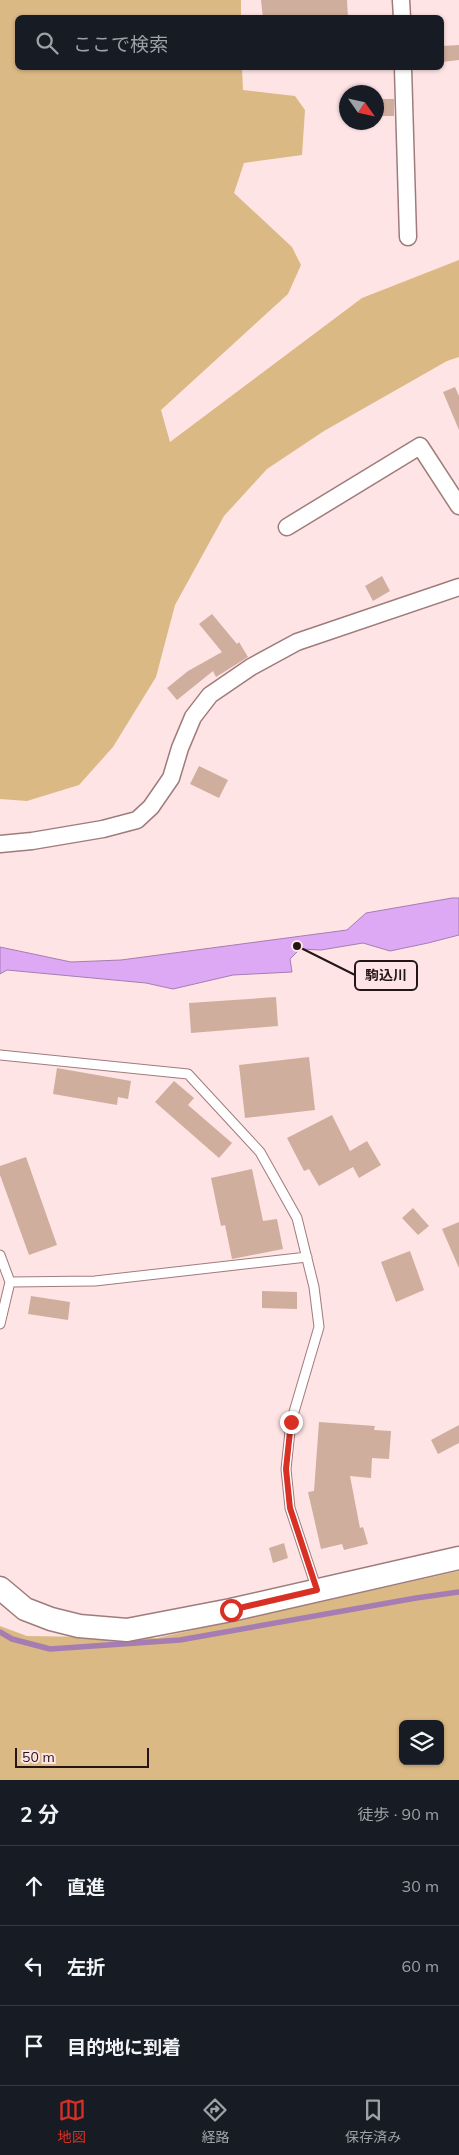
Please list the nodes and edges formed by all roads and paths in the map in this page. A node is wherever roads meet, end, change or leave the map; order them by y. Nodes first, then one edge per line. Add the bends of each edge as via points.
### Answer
1 (402, 0) edge
2 (402, 15) edge
3 (403, 70) edge
4 (408, 237) dead end
5 (459, 506) edge
6 (287, 527) dead end
7 (459, 587) edge
8 (0, 844) edge
9 (0, 1055) edge
10 (0, 1255) edge
11 (307, 1257) junction
12 (10, 1282) junction
13 (0, 1324) edge
14 (459, 1558) edge
15 (0, 1588) edge
16 (317, 1590) junction

1 - 2 street
3 - 4 street
5 - 6 street via 420,446
7 - 8 street via 297,642 251,667 210,695 193,716 170,778 151,807 137,820 103,829
9 - 11 lane via 188,1074 260,1152 297,1218
10 - 12 lane
11 - 12 lane via 95,1282
11 - 16 lane via 319,1327 291,1422 286,1469 290,1508
12 - 13 lane
14 - 16 street
15 - 16 street via 24,1609 51,1619 79,1626 127,1630

